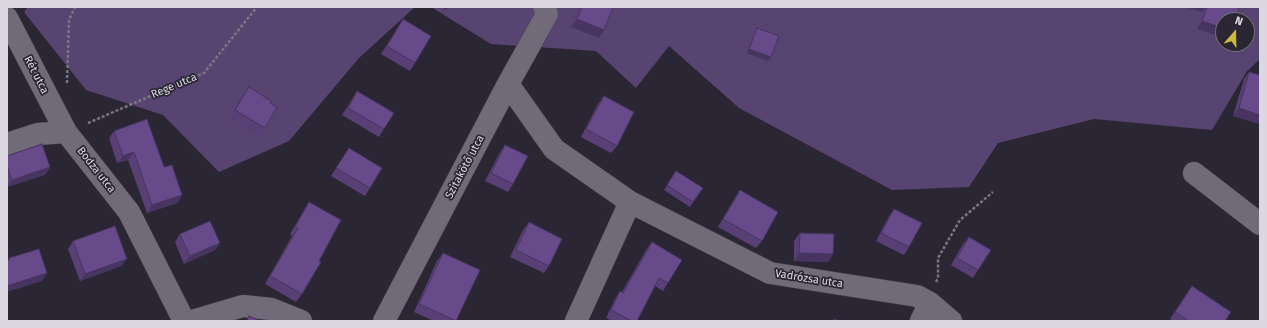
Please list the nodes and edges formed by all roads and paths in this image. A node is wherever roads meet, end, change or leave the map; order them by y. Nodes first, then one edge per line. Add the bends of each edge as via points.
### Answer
1 (75, 7) edge
2 (257, 7) edge
3 (545, 11) edge
4 (7, 18) edge
5 (508, 84) junction
6 (67, 88) dead end
7 (66, 132) junction
8 (7, 144) edge
9 (1194, 174) dead end
10 (993, 192) dead end
11 (630, 202) junction
12 (1260, 224) edge
13 (926, 312) edge
14 (184, 321) edge
15 (192, 321) edge
16 (301, 321) edge
17 (384, 321) edge
18 (576, 321) edge
19 (951, 321) edge

1 - 6 path via 69,20
2 - 7 path, Rege utca via 204,73
3 - 5 street, Szitakötő utca
4 - 7 street, Rét utca
5 - 11 street, Vadrózsa utca via 554,149
5 - 17 street, Szitakötő utca
7 - 8 street via 38,134
7 - 14 street, Bodza utca via 129,212
9 - 12 street
10 - 13 path via 960,220 938,258 938,278
11 - 13 street, Vadrózsa utca via 770,274 918,296
11 - 18 street
13 - 19 street, Vadrózsa utca
15 - 16 street via 243,306 271,309

